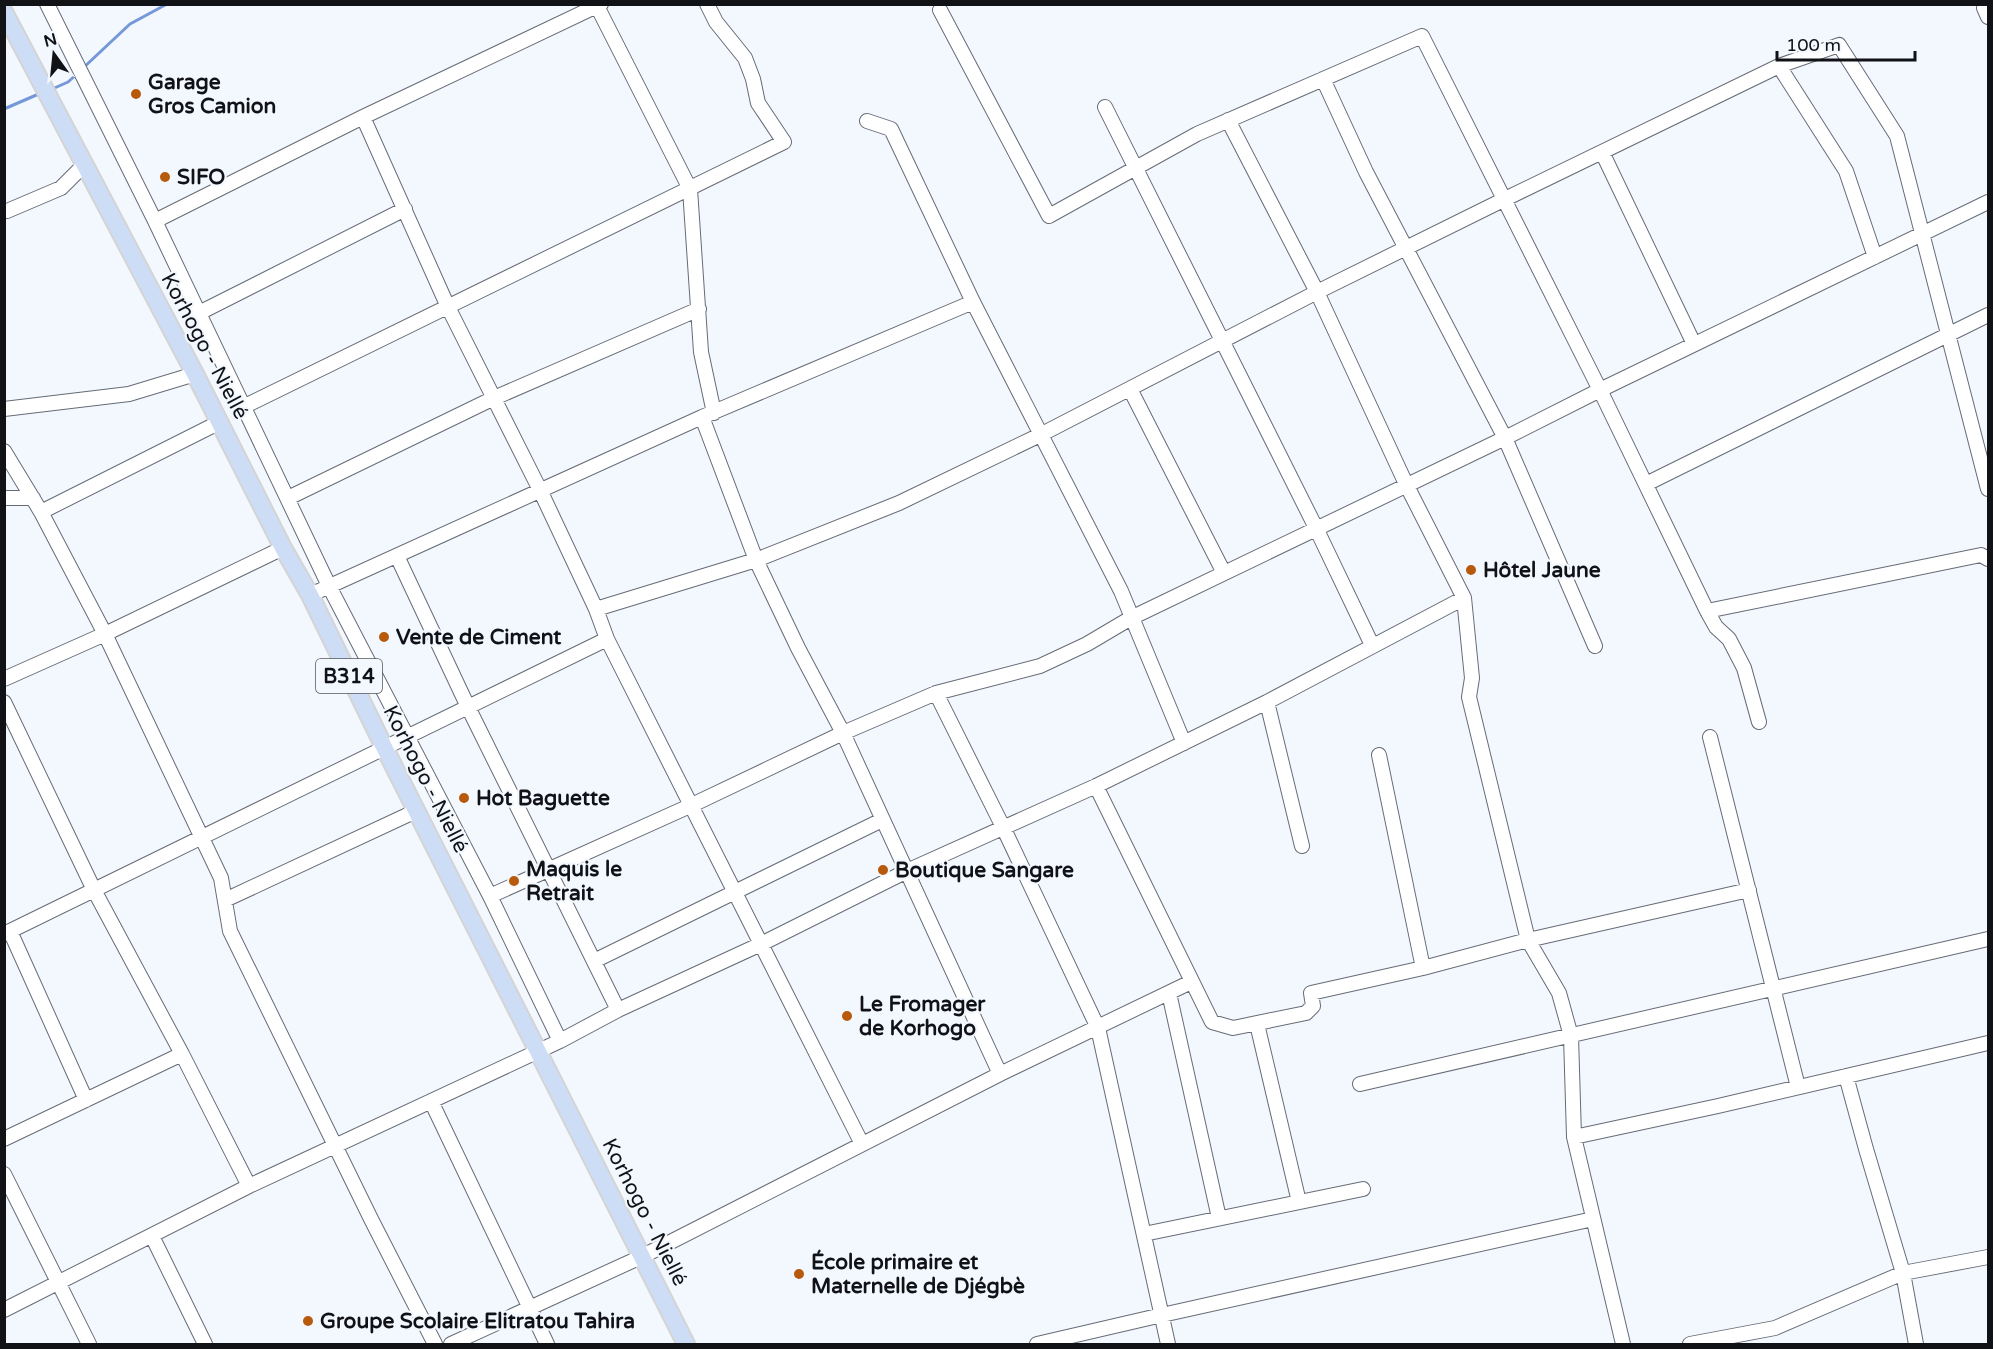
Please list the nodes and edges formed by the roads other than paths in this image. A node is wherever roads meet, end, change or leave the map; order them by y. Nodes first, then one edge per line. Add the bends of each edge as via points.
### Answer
1 (47, 4) edge
2 (707, 4) edge
3 (599, 5) edge
4 (940, 10) dead end
5 (4, 12) edge
6 (9, 29) edge
7 (1779, 66) junction
8 (1323, 79) junction
9 (1105, 107) dead end
10 (363, 117) junction
11 (1228, 120) junction
12 (867, 121) dead end
13 (1602, 152) junction
14 (84, 165) junction
15 (1135, 167) junction
16 (690, 189) junction
17 (1503, 200) junction
18 (1989, 202) edge
19 (405, 209) junction
20 (4, 211) edge
21 (155, 221) junction
22 (1923, 233) junction
23 (1406, 248) junction
24 (1875, 257) junction
25 (1317, 292) junction
26 (973, 302) junction
27 (448, 307) junction
28 (699, 309) junction
29 (199, 313) junction
30 (1989, 315) edge
31 (1950, 334) junction
32 (1223, 341) junction
33 (1694, 344) junction
34 (195, 374) junction
35 (1130, 389) junction
36 (1600, 390) junction
37 (494, 398) junction
38 (243, 407) junction
39 (4, 409) edge
40 (708, 415) junction
41 (220, 422) junction
42 (1040, 435) junction
43 (1505, 438) junction
44 (4, 451) edge
45 (1406, 484) junction
46 (1646, 484) junction
47 (1989, 489) edge
48 (540, 490) junction
49 (4, 498) edge
50 (33, 498) junction
51 (288, 498) junction
52 (41, 513) junction
53 (1316, 528) junction
54 (283, 548) junction
55 (397, 556) junction
56 (1989, 559) edge
57 (756, 560) junction
58 (1224, 573) junction
59 (330, 588) junction
60 (310, 595) junction
61 (1464, 598) junction
62 (596, 609) junction
63 (1707, 611) junction
64 (1131, 618) junction
65 (105, 634) junction
66 (607, 639) junction
67 (1372, 645) junction
68 (1594, 646) dead end
69 (4, 679) edge
70 (936, 693) junction
71 (4, 702) edge
72 (1266, 702) junction
73 (468, 706) junction
74 (1759, 722) dead end
75 (843, 733) junction
76 (407, 736) junction
77 (1710, 737) dead end
78 (1184, 743) junction
79 (384, 747) junction
80 (1378, 754) dead end
81 (1096, 786) junction
82 (692, 805) junction
83 (416, 811) junction
84 (882, 820) junction
85 (1003, 827) junction
86 (202, 839) junction
87 (1302, 846) dead end
88 (548, 869) junction
89 (907, 871) junction
90 (94, 890) junction
91 (1749, 890) junction
92 (734, 892) junction
93 (490, 896) junction
94 (225, 900) junction
95 (7, 933) edge
96 (1989, 939) edge
97 (1528, 940) junction
98 (761, 944) junction
99 (594, 961) junction
100 (1423, 968) junction
101 (1191, 982) junction
102 (1772, 988) junction
103 (1169, 993) junction
104 (618, 1010) junction
105 (1257, 1024) junction
106 (1098, 1028) junction
107 (1571, 1036) junction
108 (560, 1041) junction
109 (1989, 1042) edge
110 (537, 1050) junction
111 (182, 1054) junction
112 (1000, 1074) junction
113 (1846, 1076) junction
114 (1360, 1084) dead end
115 (1798, 1087) junction
116 (86, 1100) junction
117 (430, 1101) junction
118 (1574, 1137) junction
119 (4, 1139) edge
120 (862, 1144) junction
121 (336, 1147) junction
122 (4, 1174) edge
123 (249, 1186) junction
124 (1363, 1189) dead end
125 (1299, 1202) junction
126 (1219, 1218) junction
127 (1593, 1219) junction
128 (1144, 1234) junction
129 (152, 1236) junction
130 (643, 1256) junction
131 (1989, 1257) edge
132 (1903, 1273) junction
133 (59, 1283) junction
134 (531, 1308) junction
135 (4, 1310) edge
136 (1162, 1315) junction
137 (89, 1344) edge
138 (206, 1344) edge
139 (435, 1344) edge
140 (451, 1344) edge
141 (547, 1344) edge
142 (686, 1344) edge
143 (1037, 1344) edge
144 (1168, 1344) edge
145 (1623, 1344) edge
146 (1690, 1344) edge
147 (1916, 1344) edge

1 - 21 street
2 - 16 street via 745,58 758,103 784,142
3 - 10 street
3 - 16 street
4 - 15 street via 1049,216
5 - 6 main road, Korhogo - Niellé / B314
6 - 14 main road, Korhogo - Niellé / B314
7 - 13 street
7 - 22 street via 1839,45 1898,136
7 - 24 street via 1846,171
8 - 11 street
8 - 17 street via 1422,36
8 - 23 street
9 - 15 street
10 - 19 street
10 - 21 street
11 - 15 street
11 - 25 street
12 - 26 street via 891,129
13 - 17 street
13 - 33 street
14 - 20 street via 62,188
14 - 34 main road, Korhogo - Niellé / B314
15 - 32 street
16 - 27 street
16 - 28 street
17 - 23 street
17 - 36 street
18 - 22 street
19 - 27 street
19 - 29 street
21 - 29 street
22 - 24 street
22 - 31 street
23 - 25 street
23 - 43 street
24 - 33 street
25 - 32 street
25 - 45 street
26 - 40 street
26 - 42 street
27 - 37 street
27 - 38 street
28 - 37 street
28 - 40 street
29 - 38 street
30 - 31 street
31 - 46 street
31 - 47 street
32 - 35 street
32 - 53 street
33 - 36 street
34 - 39 street via 129,394
34 - 41 main road, Korhogo - Niellé / B314
35 - 42 street
35 - 58 street
36 - 43 street
36 - 46 street
37 - 48 street
37 - 51 street
38 - 51 street
40 - 48 street
40 - 57 street
41 - 52 street
41 - 54 main road, Korhogo - Niellé / B314
42 - 57 street via 899,502
42 - 64 street via 1121,591
43 - 45 street
43 - 68 street
44 - 50 street
45 - 53 street
45 - 61 street
46 - 63 street
48 - 55 street
48 - 62 street
49 - 50 street
50 - 52 street
51 - 59 street
52 - 65 street
53 - 58 street
53 - 67 street
54 - 60 main road, Korhogo - Niellé / B314
54 - 65 street
55 - 59 street
55 - 73 street
56 - 63 street via 1981,555
57 - 62 street
57 - 75 street
58 - 64 street
59 - 60 street
59 - 76 street
60 - 79 main road, Korhogo - Niellé / B314
61 - 67 street
61 - 97 street via 1472,678 1469,697
62 - 66 street
63 - 74 street via 1729,639 1744,668
64 - 70 street via 1040,666
64 - 78 street
65 - 69 street
65 - 86 street
66 - 73 street
66 - 82 street
67 - 72 street
70 - 75 street
70 - 85 street
71 - 90 street
72 - 78 street
72 - 87 street
73 - 76 street
73 - 88 street
75 - 82 street
75 - 84 street
76 - 79 street
76 - 93 street
77 - 91 street
78 - 81 street
79 - 83 main road, Korhogo - Niellé / B314
79 - 86 street
80 - 100 street
81 - 85 street
81 - 101 street
82 - 88 street
82 - 92 street
83 - 94 street
83 - 110 main road, Korhogo - Niellé / B314
84 - 89 street
84 - 92 street
85 - 89 street
85 - 106 street
86 - 90 street
86 - 94 street via 221,878
88 - 93 street
88 - 99 street
89 - 98 street
89 - 112 street
90 - 95 street
90 - 111 street
91 - 97 street
91 - 102 street
92 - 98 street
92 - 99 street
93 - 108 street
94 - 121 street via 230,931
95 - 116 street
96 - 102 street
97 - 100 street
97 - 107 street via 1559,993
98 - 104 street
98 - 120 street
99 - 104 street
100 - 105 street via 1311,993 1313,1006 1306,1013
101 - 103 street
101 - 105 street via 1212,1022 1233,1028
102 - 107 street
102 - 115 street
103 - 106 street
103 - 126 street
104 - 108 street
105 - 125 street
106 - 112 street
106 - 128 street
107 - 114 street
107 - 118 street
108 - 110 street
109 - 113 street
110 - 117 street
110 - 130 main road, Korhogo - Niellé / B314
111 - 116 street
111 - 123 street
112 - 120 street
113 - 115 street
113 - 132 street
115 - 118 street
116 - 119 street
117 - 121 street
117 - 134 street
118 - 127 street
120 - 130 street
121 - 123 street
121 - 139 street
122 - 133 street
123 - 129 street
124 - 125 street
125 - 126 street
126 - 128 street
127 - 136 street
127 - 145 street
128 - 136 street
129 - 133 street
129 - 138 street
130 - 134 street
130 - 142 main road, Korhogo - Niellé / B314
131 - 132 street
132 - 146 street via 1775,1328
132 - 147 street
133 - 135 street
133 - 137 street
134 - 140 street
134 - 141 street
136 - 143 street
136 - 144 street

